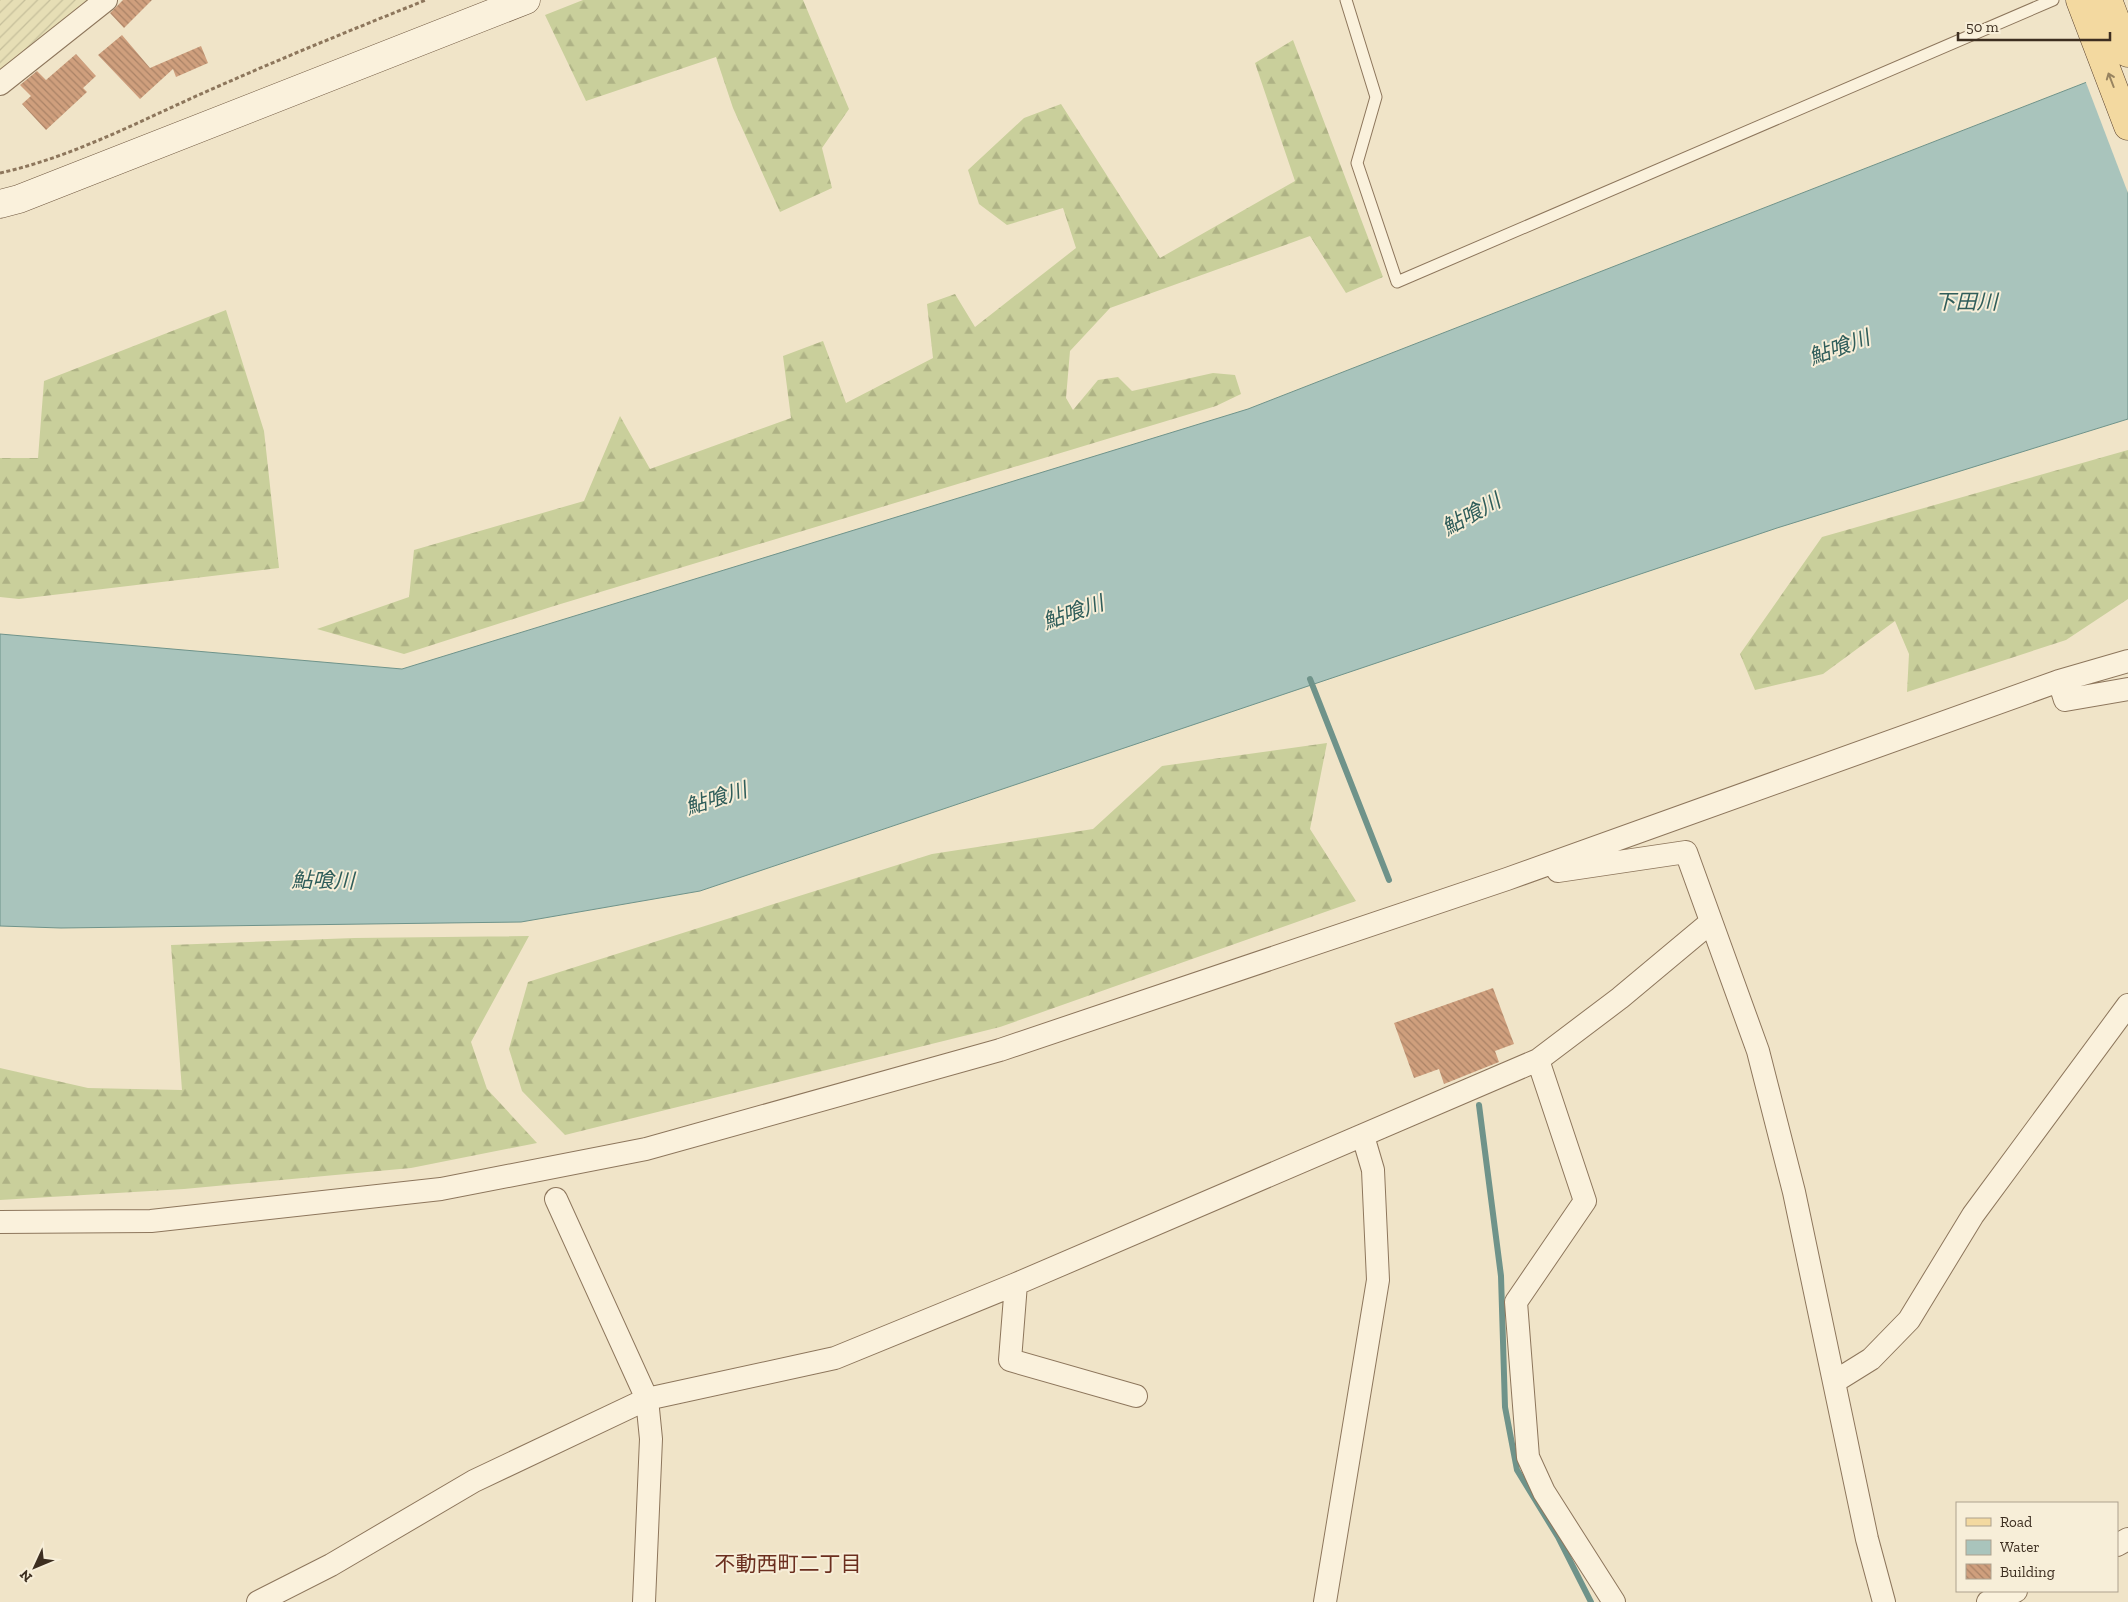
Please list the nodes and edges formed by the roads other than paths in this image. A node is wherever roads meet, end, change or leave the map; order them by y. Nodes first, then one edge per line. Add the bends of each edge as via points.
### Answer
1 (106, 0) edge
2 (526, 0) edge
3 (1346, 0) edge
4 (2052, 0) edge
5 (2080, 0) edge
6 (2108, 0) edge
7 (2128, 53) edge
8 (0, 84) edge
9 (2128, 126) edge
10 (0, 204) edge
11 (2128, 661) edge
12 (2059, 681) junction
13 (2128, 689) edge
14 (1507, 879) junction
15 (1711, 922) junction
16 (2128, 1005) edge
17 (1538, 1060) junction
18 (1363, 1136) junction
19 (556, 1199) dead end
20 (0, 1222) edge
21 (1016, 1284) junction
22 (1834, 1382) junction
23 (1136, 1396) dead end
24 (647, 1399) junction
25 (2013, 1592) edge
26 (258, 1602) edge
27 (644, 1602) edge
28 (1325, 1602) edge
29 (1614, 1602) edge
30 (1884, 1602) edge
31 (1988, 1602) edge

1 - 8 street
2 - 10 street
3 - 4 lane via 1376,97 1358,163 1397,282
9 -> 5 main road
6 - 7 main road
11 - 12 street
12 - 13 street via 2065,700
12 - 14 street
14 - 15 street via 1686,852
14 - 20 street via 1000,1050 646,1149 441,1189 151,1222
15 - 17 street via 1620,998
15 - 22 street via 1758,1051 1794,1192
16 - 22 street via 1973,1215 1909,1320 1871,1359
17 - 18 street
17 - 29 street via 1585,1201 1516,1302 1528,1457 1544,1492
18 - 21 street
18 - 28 street via 1373,1170 1378,1280
19 - 24 street
21 - 23 street via 1010,1360
21 - 24 street via 835,1358
22 - 30 street via 1867,1539
24 - 26 street via 474,1481 331,1565
24 - 27 street via 652,1439
25 - 31 street

